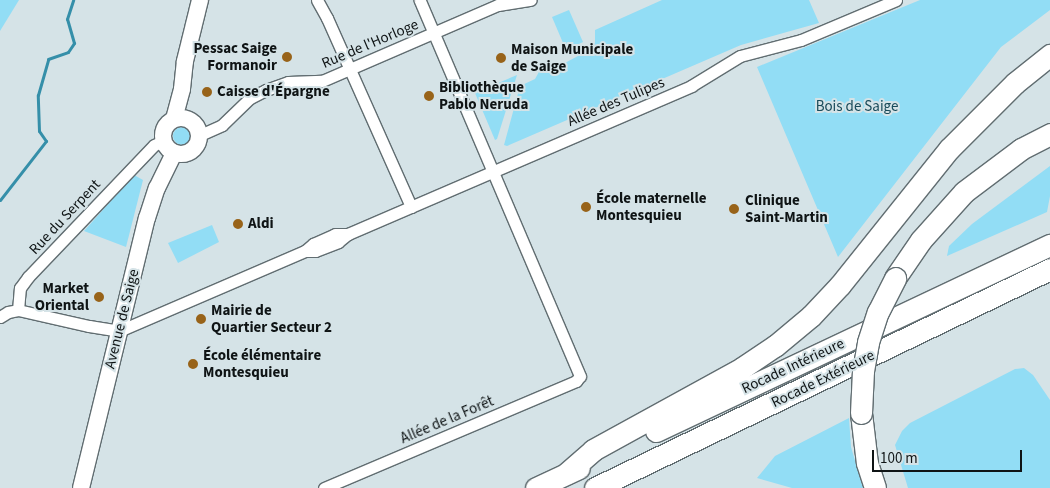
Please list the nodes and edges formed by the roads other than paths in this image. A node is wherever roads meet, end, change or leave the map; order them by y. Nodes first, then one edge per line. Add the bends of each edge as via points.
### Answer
1 (200, 0) edge
2 (317, 0) edge
3 (420, 0) edge
4 (531, 0) edge
5 (896, 0) edge
6 (435, 33) junction
7 (1050, 55) edge
8 (350, 69) junction
9 (182, 90) junction
10 (174, 119) junction
11 (190, 119) junction
12 (1050, 134) edge
13 (200, 135) junction
14 (169, 147) junction
15 (492, 171) junction
16 (411, 207) junction
17 (1050, 244) edge
18 (1050, 270) edge
19 (1050, 280) edge
20 (126, 304) junction
21 (18, 310) junction
22 (0, 317) edge
23 (150, 318) junction
24 (923, 330) junction
25 (119, 331) junction
26 (567, 473) junction
27 (81, 488) edge
28 (324, 488) edge
29 (536, 488) edge
30 (595, 488) edge
31 (875, 488) edge

1 - 9 street, Avenue de Saige via 185,61
2 - 8 street
3 - 6 street
4 - 6 street, Rue de l'Horloge via 498,5
5 - 15 street, Allée des Tulipes via 801,40 740,56 691,86
6 - 8 street, Rue de l'Horloge
6 - 15 street
7 - 26 highway via 1009,88 949,149 840,285 811,316 742,368 592,450
8 - 13 street, Rue de l'Horloge via 322,81 288,82 266,90 250,98 222,125
8 - 16 street
9 - 10 street, Avenue de Saige
9 - 11 street, Avenue de Saige
10 - 11 street
10 - 14 street, Avenue de Saige via 165,126
11 - 13 street, Avenue de Saige
12 - 31 highway, bridge via 1021,149 964,192 921,240 895,278 878,312 862,371 861,413 864,448
13 - 14 street via 193,150 184,154
14 - 20 street, Avenue de Saige
14 - 21 street, Rue du Serpent via 154,145 28,278 20,288
15 - 16 street, Allée des Tulipes
15 - 28 street, Allée de la Forêt via 580,376 576,381
16 - 23 street, Allée des Tulipes via 348,234 338,242 305,251
17 - 26 highway, Rocade Intérieure
18 - 24 highway, Rocade Extérieure
19 - 24 highway
20 - 23 street via 134,314
20 - 25 street, Avenue de Saige
21 - 22 street
21 - 25 street
23 - 25 street, Allée des Tulipes
24 - 30 highway, Rocade Extérieure
25 - 27 street, Avenue de Saige
26 - 29 highway, Rocade Intérieure

